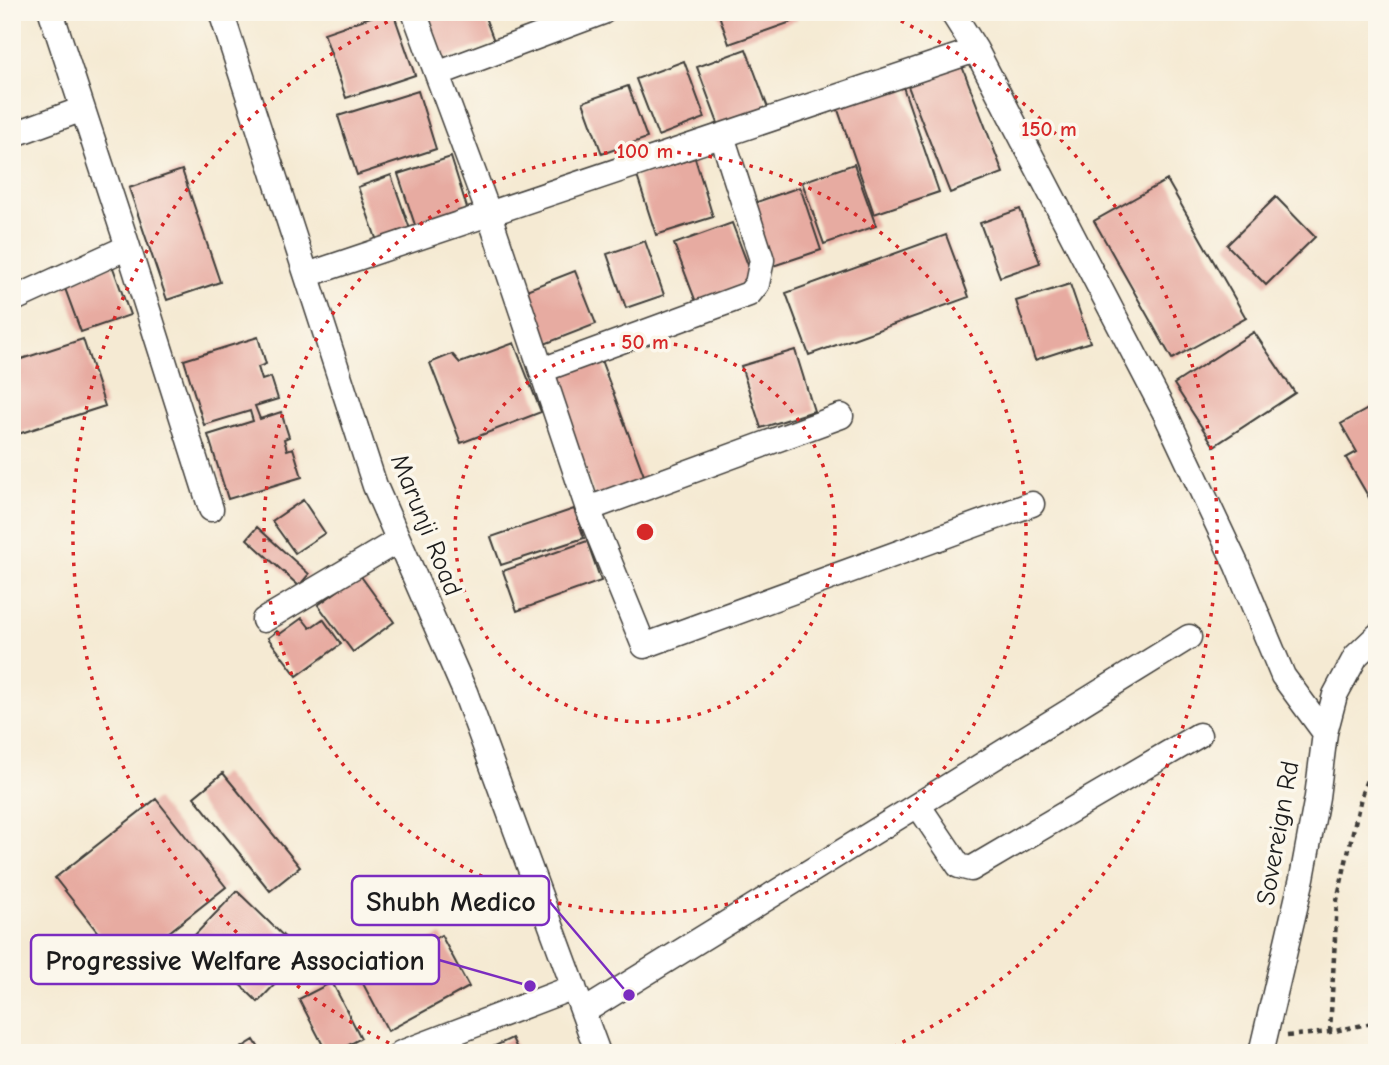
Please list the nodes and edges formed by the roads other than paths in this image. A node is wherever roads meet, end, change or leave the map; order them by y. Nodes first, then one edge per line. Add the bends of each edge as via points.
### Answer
1 (51, 12) edge
2 (221, 12) edge
3 (414, 12) edge
4 (603, 12) edge
5 (952, 12) edge
6 (976, 50) junction
7 (437, 74) junction
8 (80, 110) junction
9 (12, 135) edge
10 (722, 136) junction
11 (489, 214) junction
12 (128, 247) junction
13 (307, 275) junction
14 (12, 300) edge
15 (542, 370) junction
16 (841, 416) dead end
17 (1032, 504) dead end
18 (211, 509) dead end
19 (588, 509) junction
20 (397, 541) junction
21 (264, 620) dead end
22 (1377, 636) edge
23 (1189, 637) dead end
24 (1325, 733) junction
25 (1199, 735) dead end
26 (918, 805) junction
27 (574, 987) junction
28 (583, 1012) junction
29 (1263, 1045) edge
30 (401, 1053) edge
31 (598, 1053) edge

1 - 8 street
2 - 13 street, Marunji Road
3 - 7 street
4 - 7 street
5 - 6 street
6 - 10 street
6 - 24 street via 1166,415 1283,676
7 - 11 street
8 - 9 street
8 - 12 street
10 - 11 street
10 - 15 street via 762,260 757,284 749,294
11 - 13 street
11 - 15 street
12 - 14 street
12 - 18 street
13 - 20 street, Marunji Road
15 - 19 street
16 - 19 street
17 - 19 street via 644,646
20 - 21 street
20 - 27 street, Marunji Road via 464,692
22 - 24 street, Sovereign Rd via 1356,656 1335,695
23 - 26 street
24 - 29 street, Sovereign Rd via 1302,878
25 - 26 street via 971,869 959,866
26 - 28 street
27 - 28 street, Marunji Road
27 - 30 street
28 - 31 street, Marunji Road

